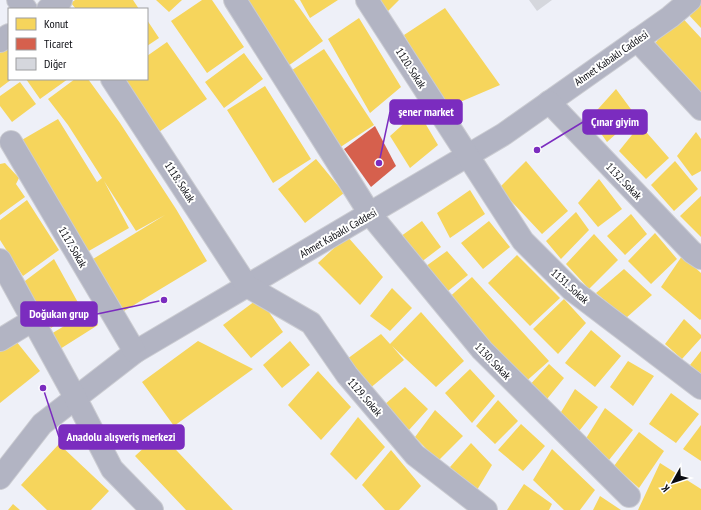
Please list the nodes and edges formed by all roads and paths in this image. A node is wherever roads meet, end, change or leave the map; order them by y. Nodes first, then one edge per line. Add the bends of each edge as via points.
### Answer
1 (18, 0) edge
2 (61, 0) edge
3 (234, 0) edge
4 (367, 0) edge
5 (690, 0) edge
6 (25, 8) edge
7 (49, 8) edge
8 (637, 40) junction
9 (113, 80) edge
10 (549, 102) junction
11 (701, 109) edge
12 (11, 142) dead end
13 (467, 156) junction
14 (370, 214) junction
15 (701, 258) edge
16 (0, 260) edge
17 (247, 286) junction
18 (33, 320) junction
19 (0, 340) edge
20 (135, 352) junction
21 (701, 388) edge
22 (75, 397) junction
23 (0, 478) edge
24 (629, 496) dead end
25 (152, 510) edge
26 (486, 510) edge

1 - 6 street
2 - 7 street
3 - 14 street, 1130. Sokak
4 - 13 street, 1120. Sokak
5 - 8 street, Ahmet Kabaklı Caddesi
8 - 10 street, Ahmet Kabaklı Caddesi
8 - 11 street
9 - 17 street, 1118. Sokak
10 - 13 street, Ahmet Kabaklı Caddesi
10 - 15 street, 1132. Sokak via 692,252
12 - 20 street, 1117. Sokak
13 - 14 street, Ahmet Kabaklı Caddesi
13 - 21 street, 1131. Sokak via 523,241 572,290
14 - 17 street, Ahmet Kabaklı Caddesi
14 - 24 street, 1130. Sokak via 482,350
16 - 18 street
17 - 20 street, Ahmet Kabaklı Caddesi
17 - 26 street, 1129. Sokak via 311,323 346,375 415,455
18 - 19 street
18 - 22 street
20 - 22 street, Ahmet Kabaklı Caddesi
22 - 23 street, Ahmet Kabaklı Caddesi via 42,424
22 - 25 street via 112,469

